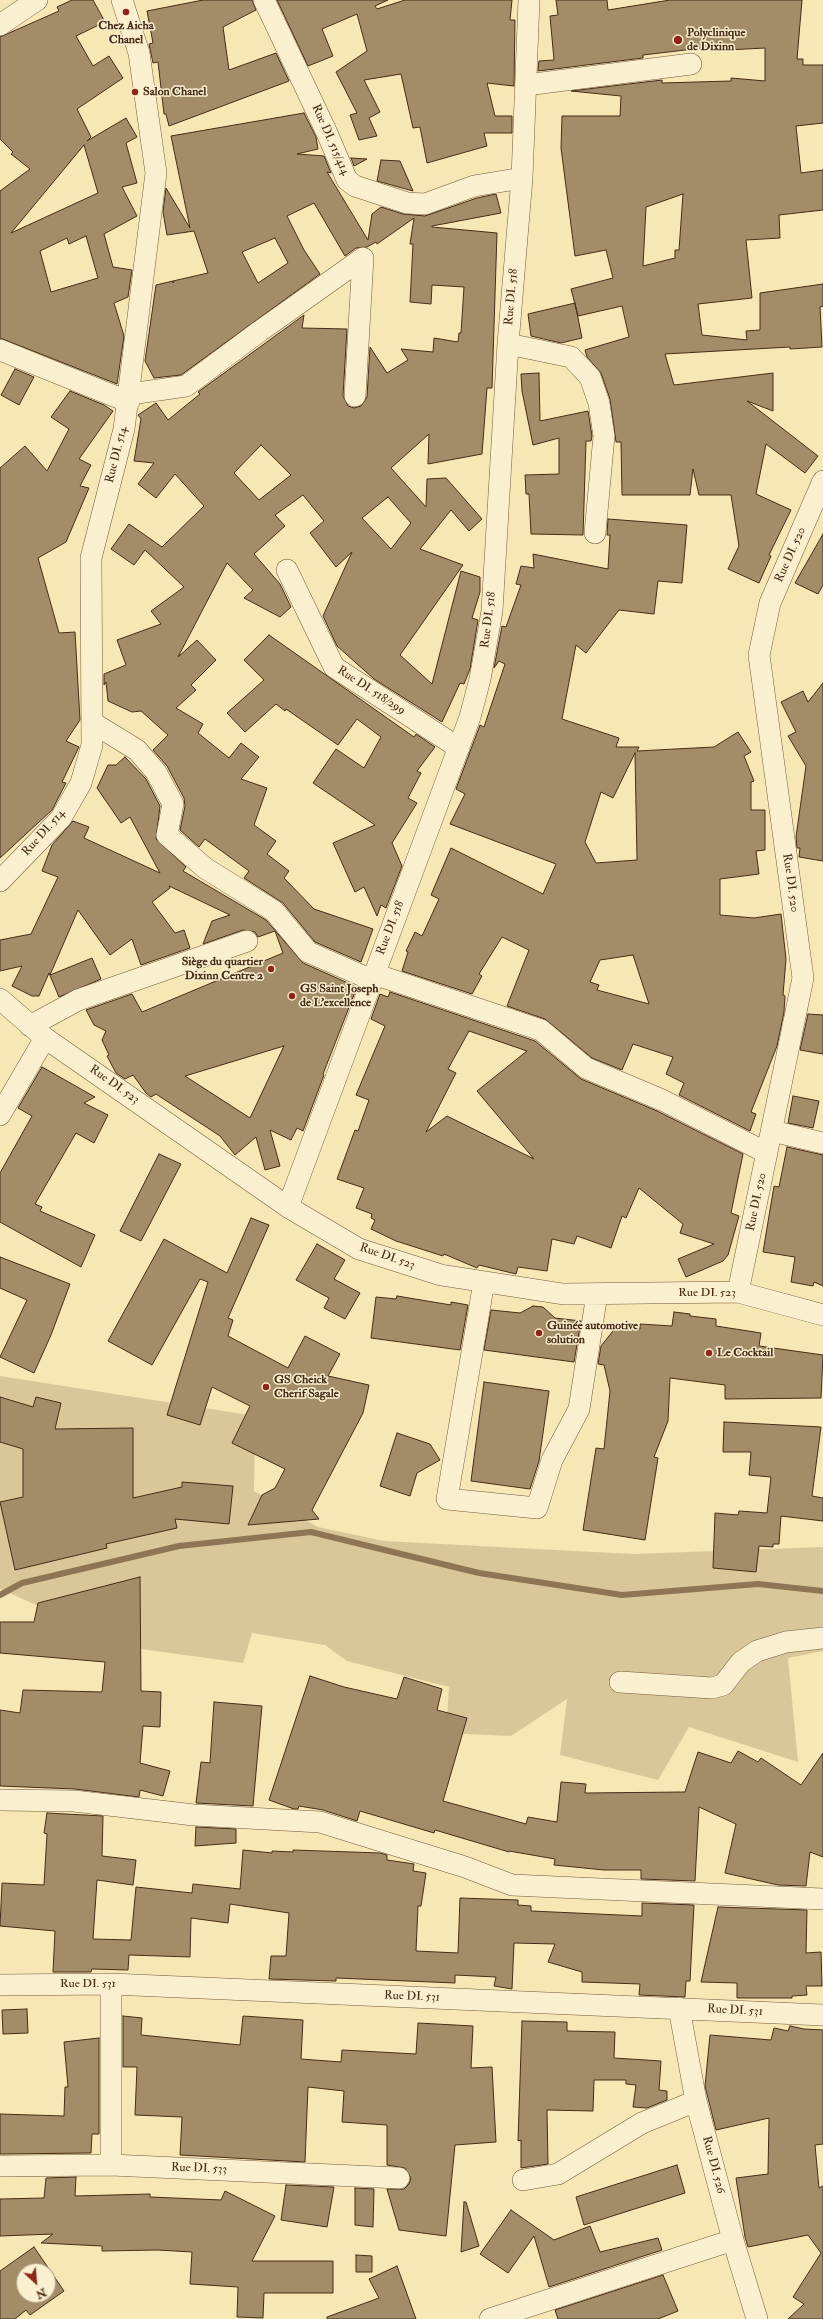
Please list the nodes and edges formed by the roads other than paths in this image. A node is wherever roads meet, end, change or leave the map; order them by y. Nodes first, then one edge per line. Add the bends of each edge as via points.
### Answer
1 (37, 0) edge
2 (122, 0) edge
3 (264, 0) edge
4 (529, 0) edge
5 (0, 25) edge
6 (691, 64) dead end
7 (526, 85) junction
8 (522, 178) junction
9 (508, 344) junction
10 (0, 350) edge
11 (355, 396) dead end
12 (129, 398) junction
13 (823, 481) edge
14 (596, 534) dead end
15 (287, 570) dead end
16 (93, 722) junction
17 (459, 748) junction
18 (0, 882) edge
19 (247, 941) dead end
20 (373, 977) junction
21 (0, 999) edge
22 (38, 1032) junction
23 (0, 1115) edge
24 (772, 1131) junction
25 (823, 1143) edge
26 (767, 1153) junction
27 (288, 1207) junction
28 (484, 1282) junction
29 (738, 1292) junction
30 (597, 1294) junction
31 (823, 1315) edge
32 (823, 1638) edge
33 (620, 1682) dead end
34 (0, 1800) edge
35 (823, 1899) edge
36 (110, 1984) junction
37 (0, 1985) edge
38 (679, 2008) junction
39 (823, 2015) edge
40 (696, 2100) junction
41 (111, 2165) junction
42 (0, 2166) edge
43 (399, 2178) dead end
44 (523, 2180) dead end
45 (733, 2240) junction
46 (490, 2319) edge
47 (757, 2319) edge

1 - 5 street
2 - 12 street, Rue DI. 514 via 139,53 156,173
3 - 8 street, Rue DI. 515/414 via 328,133 347,180 356,186 407,203 425,204 474,186
4 - 7 street, Rue DI. 518
6 - 7 street
7 - 8 street, Rue DI. 518
8 - 9 street, Rue DI. 518
9 - 14 street via 571,356 590,377 599,403 604,436
9 - 17 street, Rue DI. 518 via 492,612 480,679
10 - 12 street
11 - 12 street via 363,258 186,386
12 - 16 street, Rue DI. 514 via 124,429 90,558
13 - 24 street, Rue DI. 520 via 770,603 758,655 803,978
15 - 17 street, Rue DI. 518/299 via 334,667
16 - 18 street, Rue DI. 514 via 92,745 81,784 61,818
16 - 20 street via 137,750 156,772 173,804 167,835 205,868 274,911 308,952
17 - 20 street, Rue DI. 518
19 - 22 street via 78,1000
20 - 26 street via 541,1030 586,1068 662,1100
20 - 27 street, Rue DI. 518
21 - 22 street, Rue DI. 523
22 - 23 street
22 - 27 street, Rue DI. 523
24 - 25 street
24 - 26 street, Rue DI. 520
26 - 29 street, Rue DI. 520
27 - 28 street, Rue DI. 523 via 359,1249 441,1275
28 - 30 street, Rue DI. 523 via 563,1294
28 - 30 street via 447,1499 537,1508 552,1460 578,1409
29 - 30 street, Rue DI. 523
29 - 31 street, Rue DI. 523
32 - 33 street via 786,1642 757,1651 741,1662 723,1685 712,1688
34 - 35 street via 74,1801 194,1815 320,1822 465,1867 512,1885
36 - 37 street, Rue DI. 531
36 - 38 street, Rue DI. 531
36 - 41 street
38 - 39 street, Rue DI. 531
38 - 40 street, Rue DI. 526
40 - 44 street via 642,2123 558,2174
40 - 45 street, Rue DI. 526
41 - 42 street, Rue DI. 533
41 - 43 street, Rue DI. 533
45 - 46 street
45 - 47 street, Rue DI. 526

